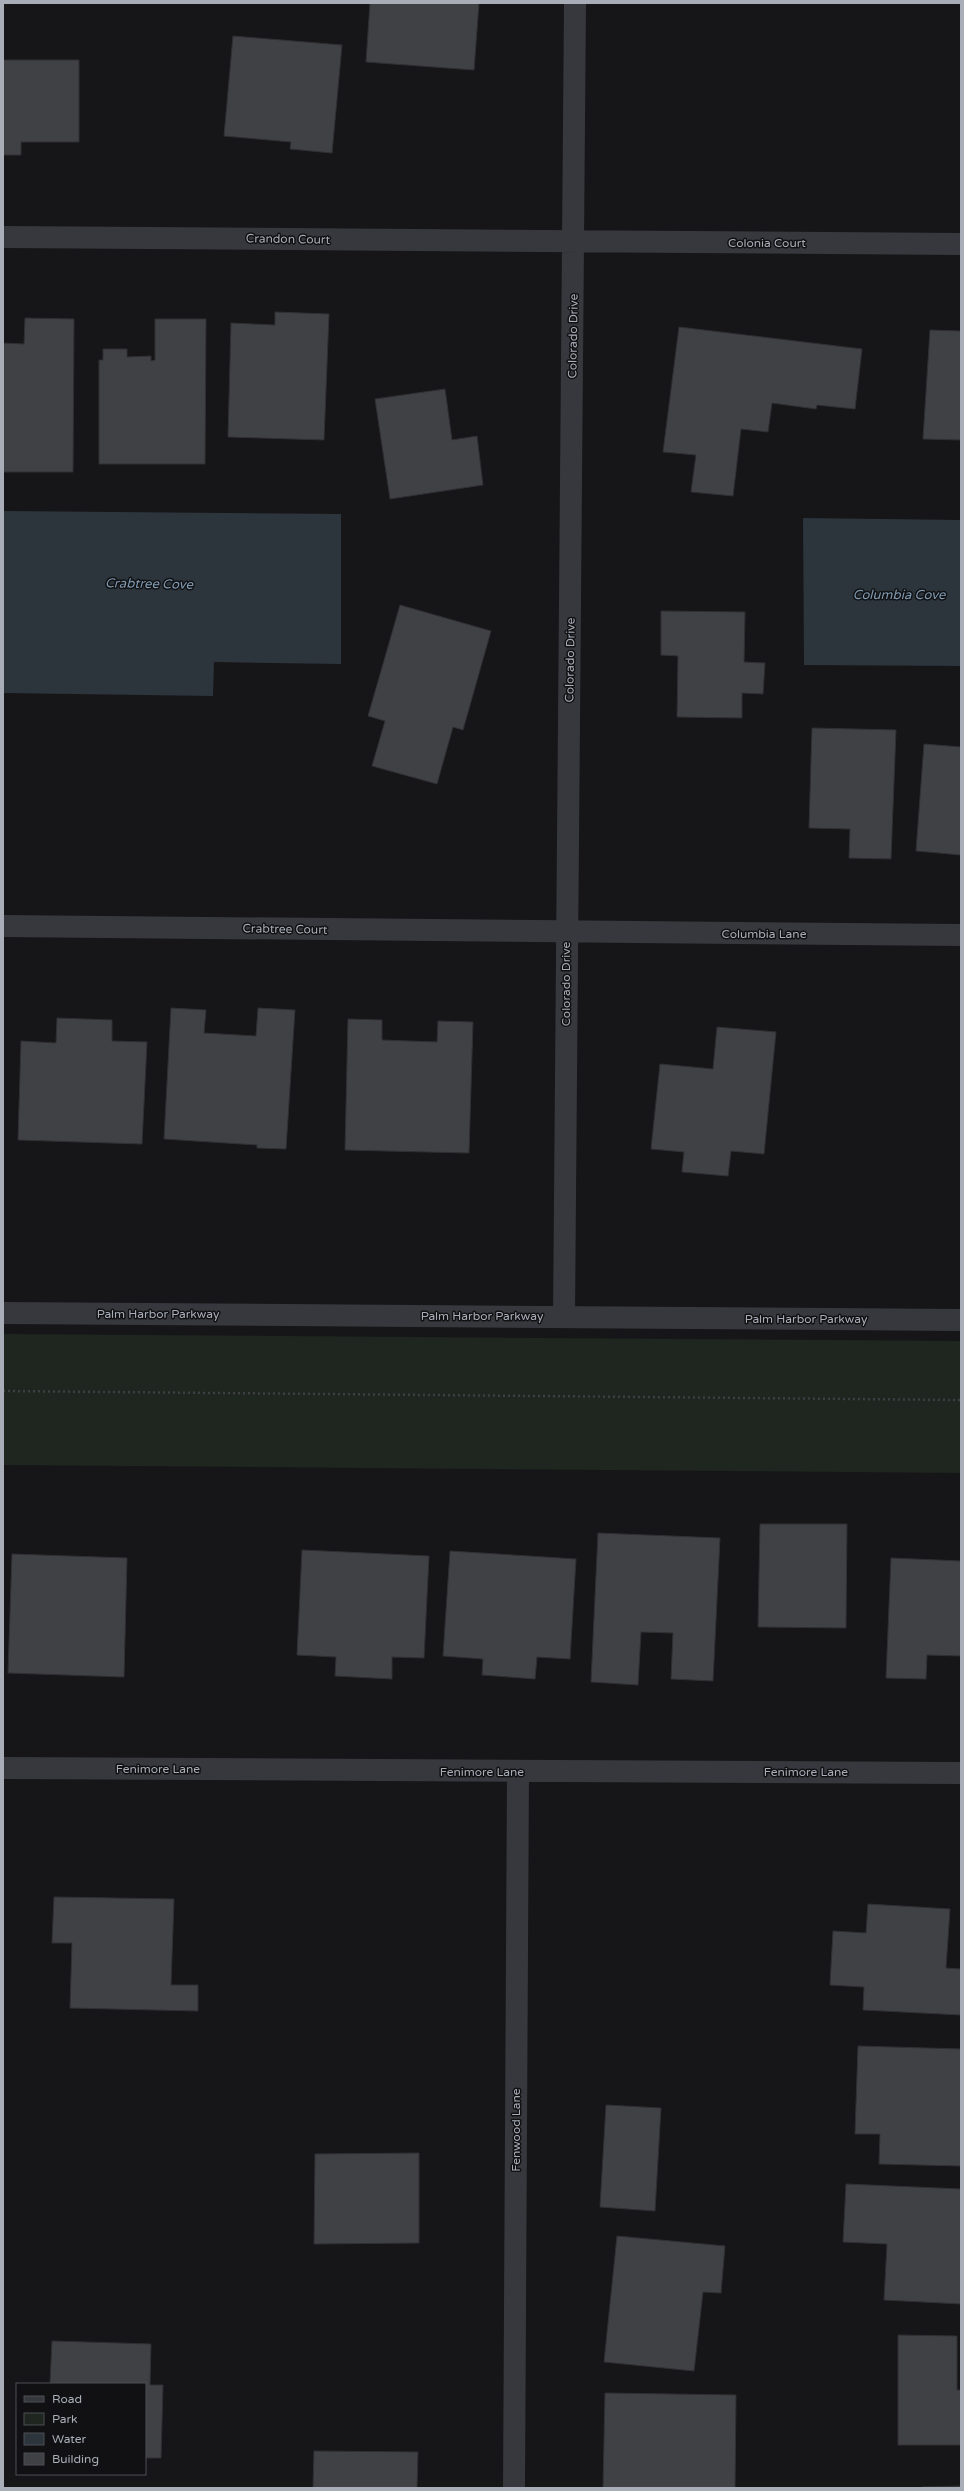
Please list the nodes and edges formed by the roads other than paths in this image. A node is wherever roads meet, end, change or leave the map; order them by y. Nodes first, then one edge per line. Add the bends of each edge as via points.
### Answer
1 (575, 3) edge
2 (3, 237) edge
3 (574, 242) junction
4 (961, 244) edge
5 (3, 926) edge
6 (567, 932) junction
7 (961, 935) edge
8 (3, 1314) edge
9 (564, 1317) junction
10 (961, 1320) edge
11 (3, 1768) edge
12 (518, 1772) junction
13 (961, 1773) edge
14 (514, 2488) edge

1 - 3 street, Colorado Drive
2 - 3 street, Crandon Court
3 - 4 street, Colonia Court
3 - 6 street, Colorado Drive
5 - 6 street, Crabtree Court
6 - 7 street, Columbia Lane
6 - 9 street, Colorado Drive
8 - 9 street, Palm Harbor Parkway
9 - 10 street, Palm Harbor Parkway
11 - 12 street, Fenimore Lane
12 - 13 street, Fenimore Lane
12 - 14 street, Fenwood Lane

